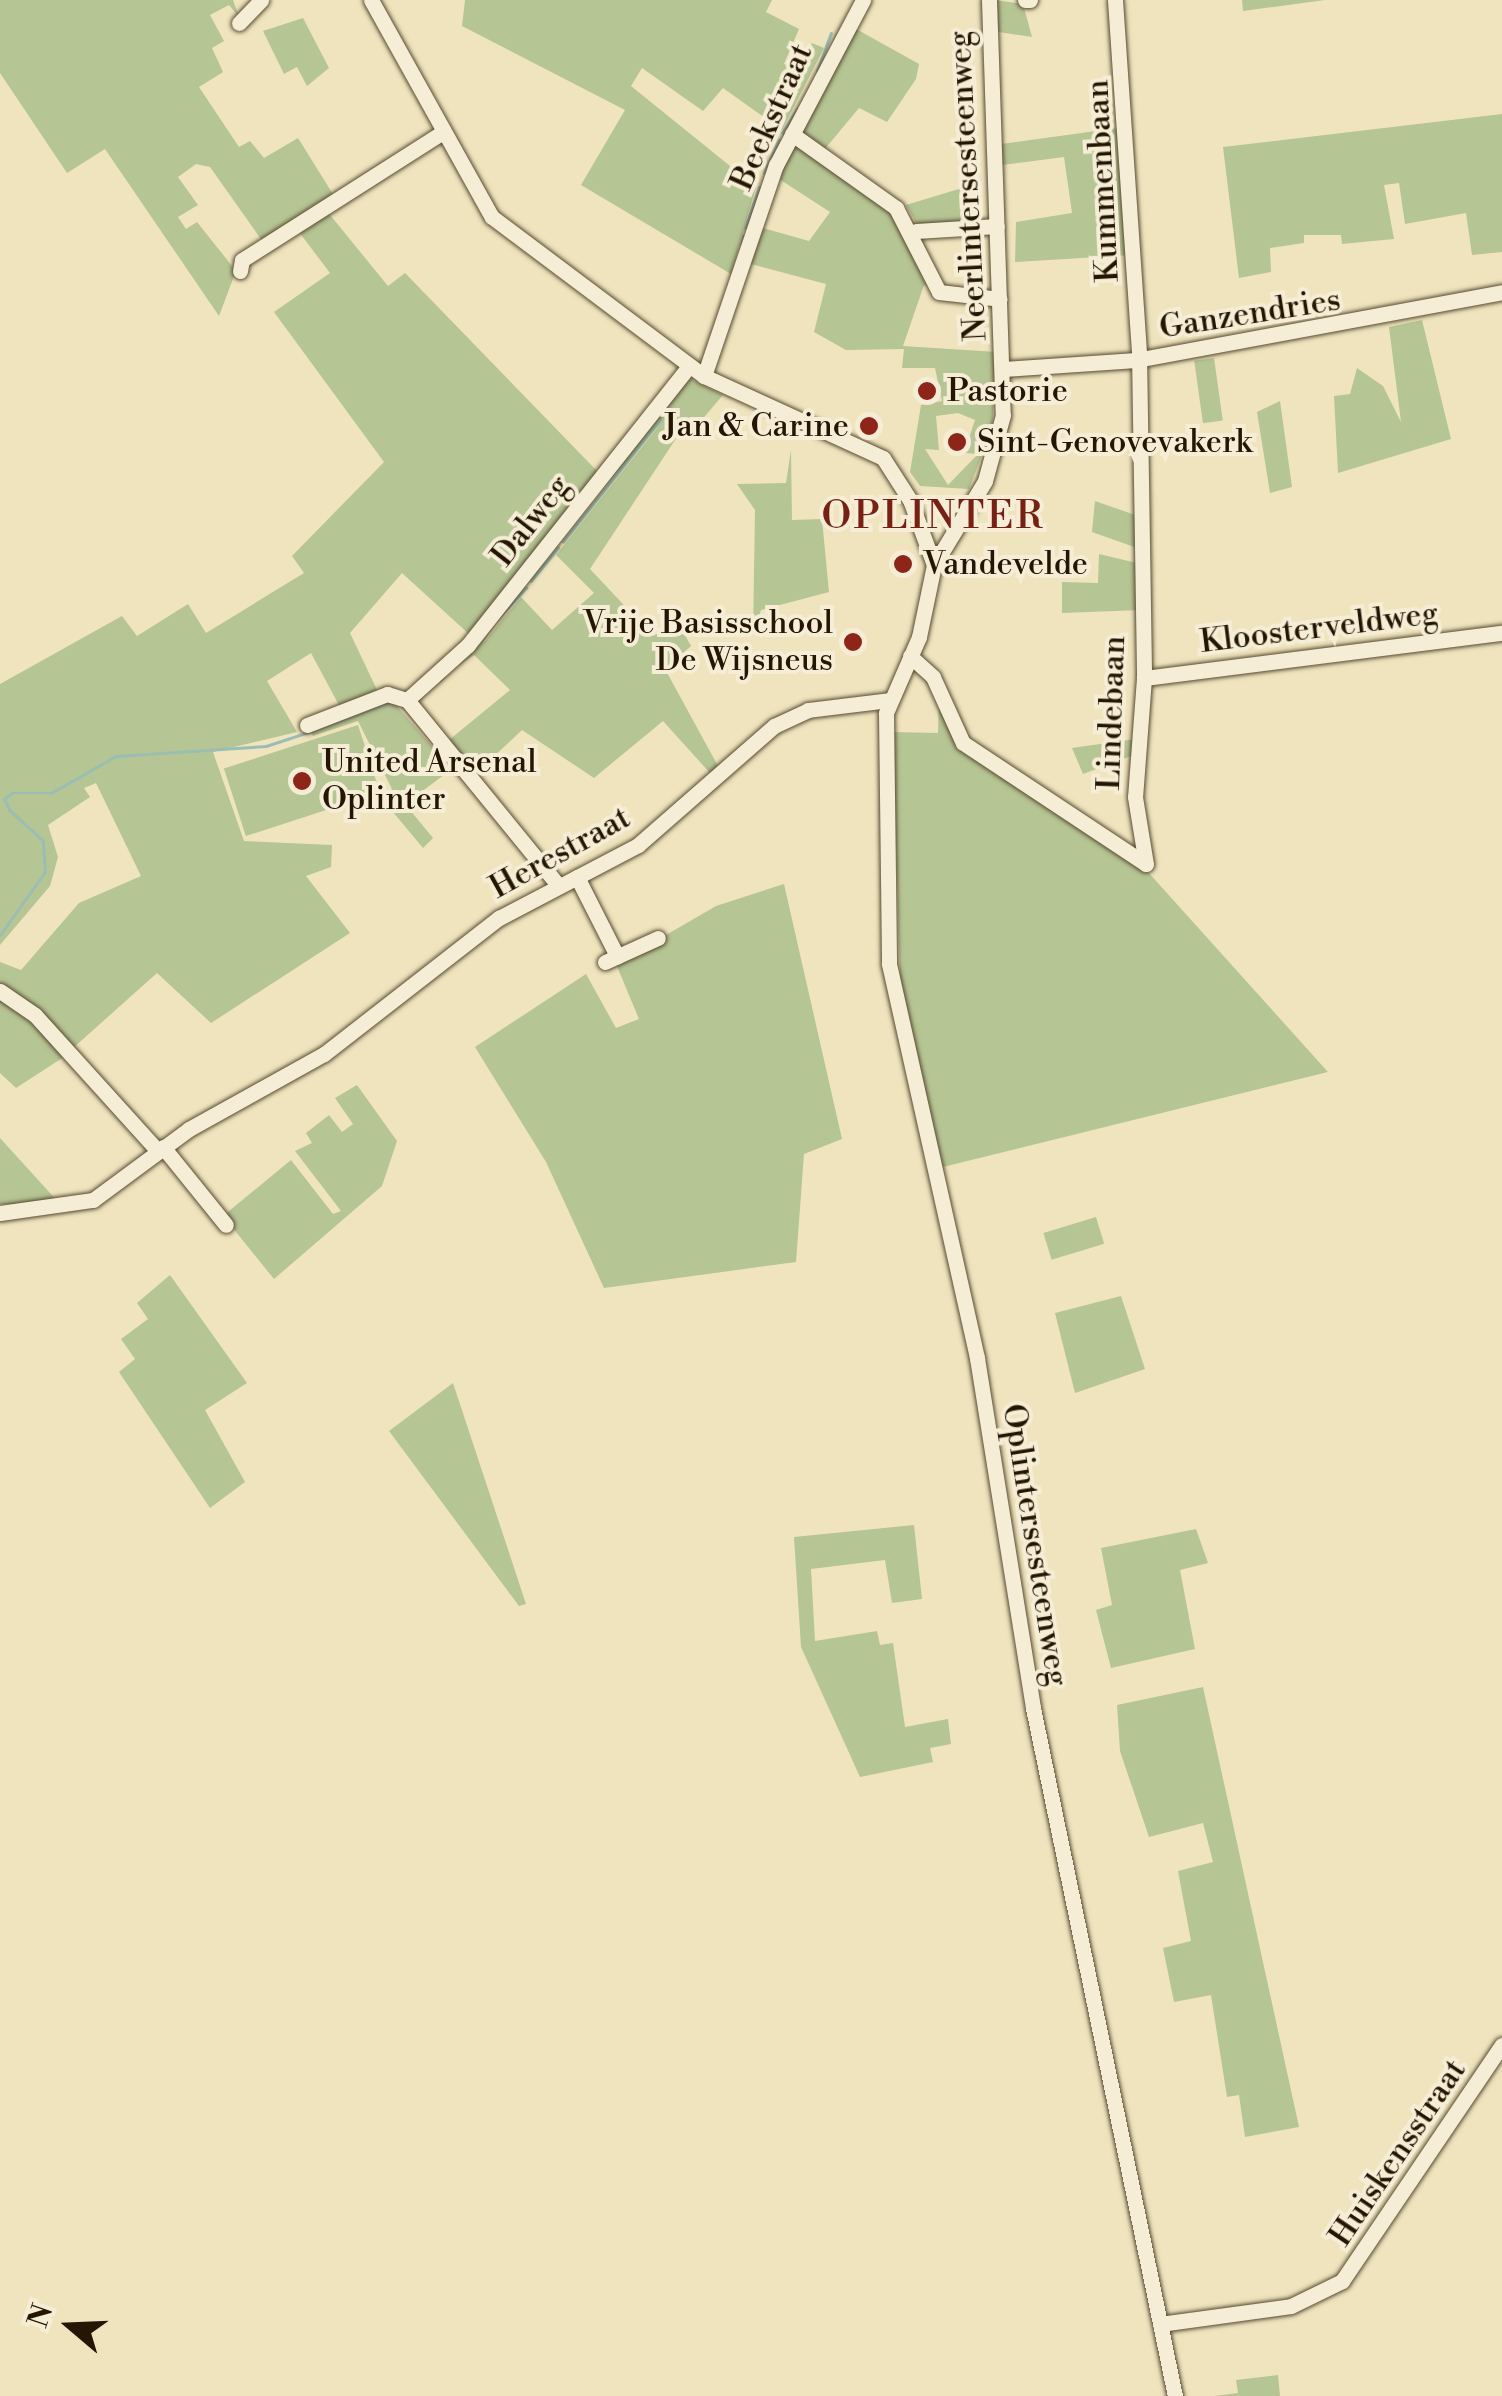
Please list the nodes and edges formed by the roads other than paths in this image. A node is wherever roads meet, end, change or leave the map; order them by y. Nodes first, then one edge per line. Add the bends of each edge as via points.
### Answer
1 (261, 0) edge
2 (371, 0) edge
3 (863, 0) edge
4 (990, 0) edge
5 (1115, 0) edge
6 (239, 23) dead end
7 (440, 134) junction
8 (792, 134) junction
9 (997, 226) junction
10 (916, 230) junction
11 (240, 271) dead end
12 (1502, 292) edge
13 (1000, 299) junction
14 (1136, 360) junction
15 (688, 366) junction
16 (1004, 369) junction
17 (704, 376) junction
18 (934, 566) junction
19 (1502, 633) edge
20 (910, 656) junction
21 (1144, 678) junction
22 (407, 700) junction
23 (889, 700) junction
24 (307, 725) dead end
25 (578, 877) junction
26 (558, 885) junction
27 (658, 938) dead end
28 (0, 991) edge
29 (160, 1149) junction
30 (0, 1213) edge
31 (226, 1224) dead end
32 (1502, 2045) edge
33 (1160, 2324) junction
34 (1175, 2396) edge

1 - 6 street
2 - 7 street
3 - 8 street, Beekstraat
4 - 9 street, Neerlintersesteenweg
5 - 14 street, Kummenbaan
7 - 11 street via 242,260
7 - 15 street via 507,231
8 - 10 street via 879,192
8 - 17 street, Beekstraat
9 - 10 street
9 - 13 street, Neerlintersesteenweg
10 - 13 street via 939,292
12 - 14 street, Ganzendries
13 - 16 street, Neerlintersesteenweg
14 - 16 street, Ganzendries
14 - 21 street, Lindebaan
15 - 17 street
15 - 22 street, Dalweg via 468,645
16 - 18 street, Neerlintersesteenweg via 992,462
17 - 18 street via 861,444 902,485
18 - 20 street, Neerlintersesteenweg
19 - 21 street, Kloosterveldweg
20 - 21 street, Lindebaan via 933,677 964,743 1146,864 1135,786
20 - 23 street, Neerlintersesteenweg
22 - 24 street via 387,694
22 - 26 street
23 - 25 street, Herestraat via 790,717 638,845
23 - 33 street, Oplintersesteenweg via 892,1000 977,1358 1033,1708
25 - 26 street, Herestraat
25 - 27 street via 611,959
26 - 29 street, Herestraat via 499,918 324,1054
28 - 29 street via 35,1016
29 - 30 street, Herestraat via 76,1206
29 - 31 street
32 - 33 street, Huiskensstraat via 1342,2281 1291,2306
33 - 34 street, Oplintersesteenweg

